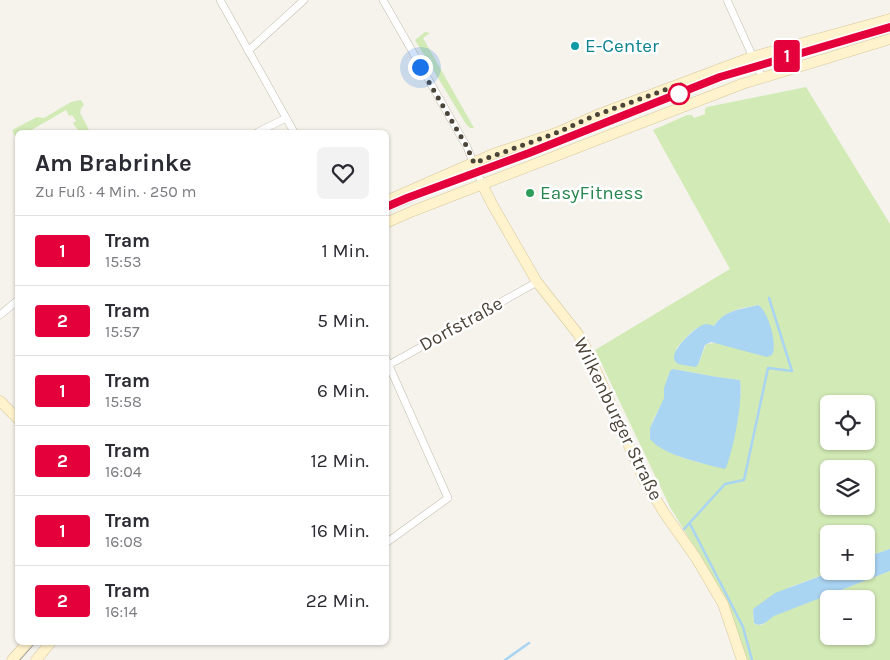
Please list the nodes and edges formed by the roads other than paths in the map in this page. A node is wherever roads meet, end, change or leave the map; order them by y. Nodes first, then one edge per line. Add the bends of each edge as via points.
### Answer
1 (220, 0) edge
2 (304, 0) edge
3 (383, 0) edge
4 (727, 0) edge
5 (890, 19) edge
6 (890, 39) edge
7 (248, 51) junction
8 (752, 57) junction
9 (762, 77) junction
10 (286, 118) junction
11 (262, 130) edge
12 (293, 130) edge
13 (474, 163) junction
14 (482, 184) junction
15 (389, 200) edge
16 (389, 222) edge
17 (537, 282) junction
18 (15, 302) edge
19 (0, 314) edge
20 (389, 362) edge
21 (389, 367) edge
22 (0, 401) edge
23 (15, 417) edge
24 (389, 541) edge
25 (25, 645) edge
26 (48, 645) edge
27 (12, 660) edge
28 (36, 660) edge
29 (742, 660) edge

1 - 7 street
2 - 7 street
3 - 13 street
4 - 8 street
5 - 8 main road
6 - 9 main road
7 - 10 street
8 - 9 street
8 - 13 main road
9 - 14 main road
10 - 11 street
10 - 12 street
13 - 14 street
13 - 15 main road
14 - 16 main road
14 - 17 main road, Wilkenburger Straße
17 - 20 street, Dorfstraße
17 - 29 main road, Wilkenburger Straße via 587,350 644,480 723,604
18 - 19 street
21 - 24 street via 448,498
22 - 23 main road
25 - 27 main road
26 - 28 main road

